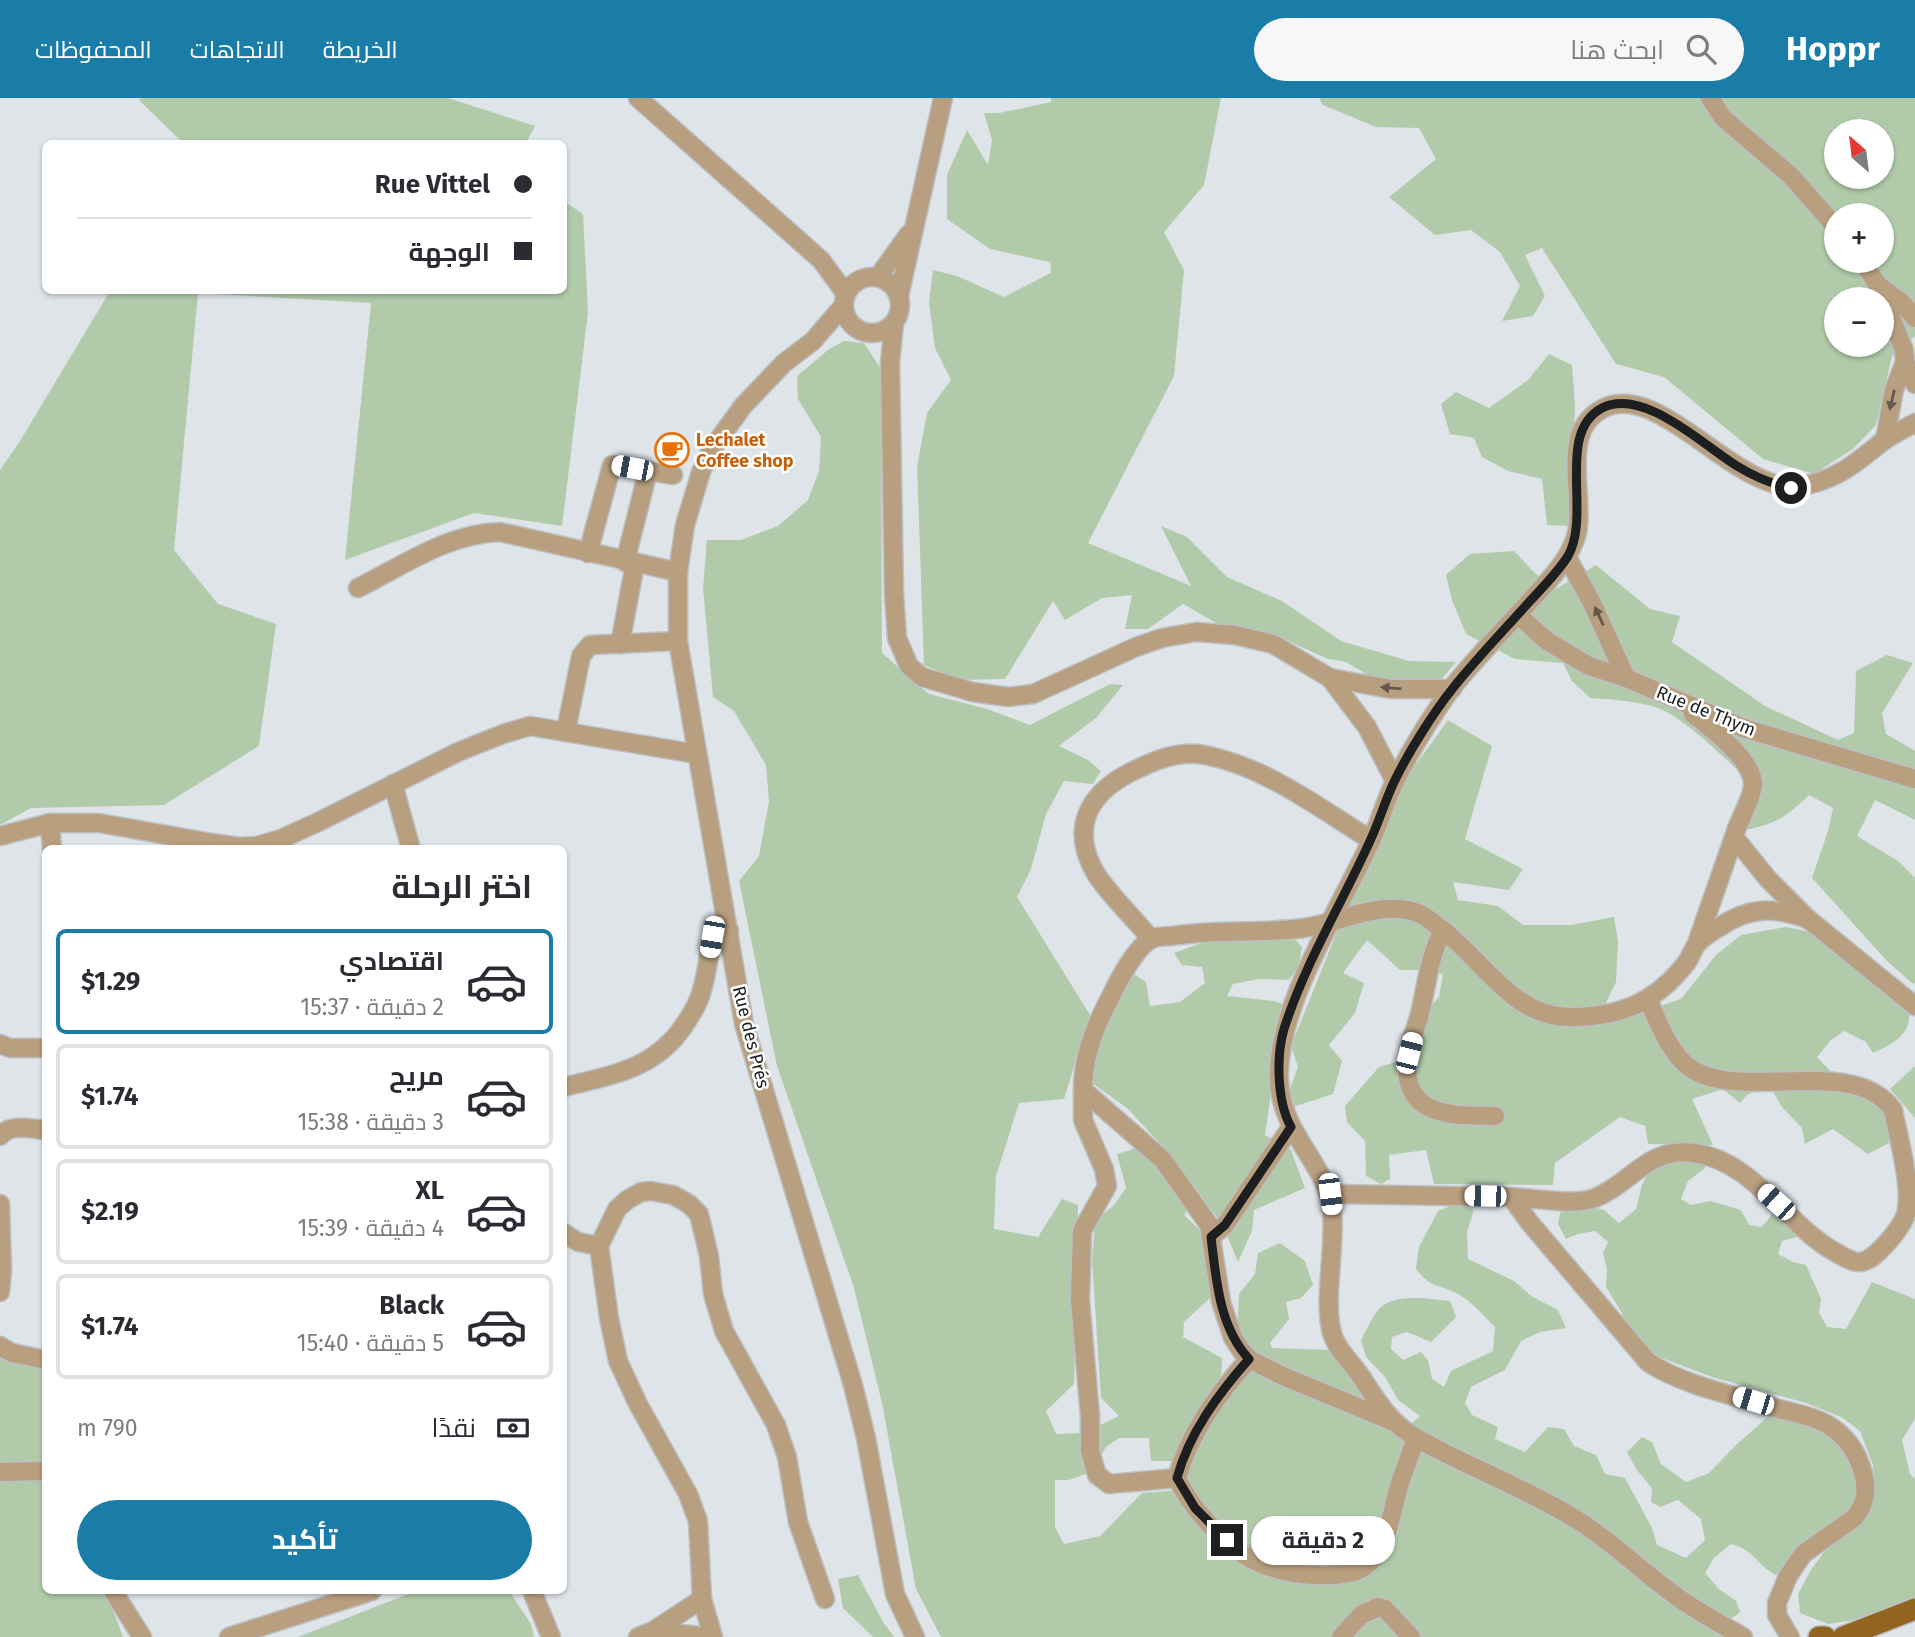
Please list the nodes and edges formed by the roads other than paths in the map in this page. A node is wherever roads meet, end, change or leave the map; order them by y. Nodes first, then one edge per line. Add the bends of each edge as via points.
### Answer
1 (638, 98) edge
2 (943, 98) edge
3 (1710, 98) edge
4 (1824, 213) edge
5 (914, 229) junction
6 (821, 260) junction
7 (1870, 273) edge
8 (873, 277) junction
9 (1878, 285) junction
10 (899, 296) junction
11 (845, 300) junction
12 (1915, 318) edge
13 (894, 323) junction
14 (861, 330) junction
15 (813, 341) junction
16 (1908, 350) edge
17 (890, 363) junction
18 (1915, 384) edge
19 (1915, 423) edge
20 (1885, 440) junction
21 (648, 471) junction
22 (673, 475) dead end
23 (588, 553) junction
24 (1567, 557) junction
25 (630, 563) junction
26 (678, 572) junction
27 (358, 588) dead end
28 (1518, 615) junction
29 (678, 641) junction
30 (620, 644) junction
31 (1330, 678) junction
32 (1626, 678) junction
33 (1452, 689) junction
34 (1680, 702) junction
35 (566, 731) junction
36 (697, 754) junction
37 (1915, 779) edge
38 (1395, 781) junction
39 (393, 784) junction
40 (50, 823) junction
41 (0, 836) edge
42 (1734, 837) junction
43 (1371, 840) junction
44 (52, 845) edge
45 (221, 845) edge
46 (260, 845) edge
47 (410, 845) edge
48 (1808, 919) junction
49 (1330, 923) junction
50 (729, 930) junction
51 (1443, 930) junction
52 (1151, 939) junction
53 (1696, 944) junction
54 (1648, 999) junction
55 (1915, 1006) edge
56 (0, 1044) edge
57 (42, 1048) edge
58 (567, 1086) edge
59 (1083, 1090) junction
60 (1495, 1116) dead end
61 (1291, 1127) junction
62 (42, 1130) edge
63 (0, 1136) edge
64 (1330, 1194) junction
65 (1511, 1197) junction
66 (0, 1203) edge
67 (567, 1235) edge
68 (1211, 1237) junction
69 (599, 1246) junction
70 (0, 1292) edge
71 (0, 1346) edge
72 (42, 1359) edge
73 (1249, 1359) junction
74 (1395, 1423) junction
75 (1416, 1438) junction
76 (42, 1471) edge
77 (0, 1472) edge
78 (1177, 1478) junction
79 (115, 1594) edge
80 (363, 1594) edge
81 (533, 1594) edge
82 (702, 1599) junction
83 (825, 1599) dead end
84 (1915, 1609) edge
85 (645, 1634) edge
86 (142, 1637) edge
87 (229, 1637) edge
88 (551, 1637) edge
89 (711, 1637) edge
90 (915, 1637) edge
91 (1341, 1637) edge
92 (1411, 1637) edge
93 (1743, 1637) edge
94 (1790, 1637) edge
95 (1819, 1637) edge
96 (1825, 1637) edge
97 (1843, 1637) edge

1 - 6 street
2 - 5 street
3 - 4 street via 1723,118 1791,176
5 - 8 street
5 - 10 street
6 - 8 street
6 - 11 street
7 - 9 street
8 - 10 street via 887,281
8 - 11 street via 859,280
9 - 12 street
9 - 16 street
10 - 13 street via 901,305
11 - 14 street via 846,317
11 - 15 street, Rue des Prés
13 - 14 street via 887,330
13 - 17 street
14 - 15 street, Rue des Prés
14 - 17 street
15 - 26 street, Rue des Prés via 784,363 743,406 711,450 688,512
16 - 18 street
16 -> 20 street via 1894,390
17 - 31 street via 897,638 909,666 922,677 973,692 1008,697 1033,694 1136,647 1196,632 1273,644
19 - 20 street
20 - 24 street via 1829,480 1791,488 1760,479 1659,415 1631,404 1614,404 1593,415 1581,430 1576,475 1578,527
21 - 22 street
21 - 23 street via 612,465
21 - 25 street
23 - 25 street
23 - 27 street via 500,532 485,533 452,541
24 - 28 street
32 -> 24 street
25 - 26 street
25 - 30 street
26 - 29 street, Rue des Prés
28 - 32 street, Rue de Thym via 1547,641 1588,666
28 - 33 street
29 - 30 street
29 - 36 street, Rue des Prés
30 - 35 street via 585,649
33 -> 31 street via 1391,689
31 - 38 street via 1367,727
32 - 34 street, Rue de Thym
33 - 38 street
34 - 37 street, Rue de Thym via 1743,728
34 - 42 street via 1730,745 1752,778 1753,787
35 - 36 street
35 - 39 street via 530,726 503,734
36 - 50 street, Rue des Prés
38 - 43 street
39 - 46 street
39 - 47 street
40 - 41 street
40 - 44 street
40 - 45 street via 99,823
42 - 48 street
42 - 53 street
43 - 49 street
43 - 52 street via 1245,767 1204,755 1166,756 1151,762 1102,789 1084,820 1088,857 1097,875
48 - 53 street via 1778,911 1751,911
48 - 55 street
49 - 51 street via 1365,912 1406,910
49 - 52 street
49 - 61 street via 1284,1031 1279,1077
50 - 58 street via 712,937 696,1007 667,1047 631,1069
50 - 90 street, Rue des Prés via 744,1024 853,1385 895,1594
51 - 54 street via 1511,995 1551,1016 1596,1016
51 - 60 street via 1430,960 1409,1053 1410,1087 1419,1102 1436,1112
52 - 59 street via 1123,972 1102,1013 1088,1048
53 - 54 street via 1682,967
54 - 65 street via 1682,1062 1703,1075 1747,1082 1820,1081 1870,1091 1888,1103 1907,1192 1902,1223 1876,1254 1856,1262 1816,1240 1736,1169 1691,1153 1657,1158 1594,1199
56 - 57 street
59 - 68 street via 1163,1160 1209,1226
59 - 78 street via 1083,1120 1107,1186 1086,1222 1080,1248 1090,1451 1097,1475 1109,1484
61 - 64 street
61 - 68 street via 1225,1225
62 - 63 street via 8,1129
64 - 65 street
64 - 74 street via 1332,1333
65 - 94 street via 1648,1362 1669,1375 1825,1423 1854,1451 1866,1489 1863,1505 1854,1518 1803,1554 1788,1576 1777,1615
66 - 70 street
67 - 69 street
68 - 73 street via 1221,1302 1233,1338
69 - 82 street via 618,1361 698,1521
69 - 83 street via 617,1209 641,1192 673,1195 699,1214 724,1331 776,1425 787,1457 798,1522
71 - 72 street
73 - 74 street
73 - 78 street via 1217,1397
74 - 75 street
75 - 78 street via 1380,1548 1367,1565 1350,1574 1304,1575 1255,1561 1195,1508
75 - 93 street via 1580,1522 1685,1602
76 - 77 street
79 - 86 street
80 - 87 street
81 - 88 street
82 - 85 street
82 - 89 street
84 - 97 main road
85 - 89 street
91 - 92 street via 1361,1615 1378,1607
95 - 96 main road

